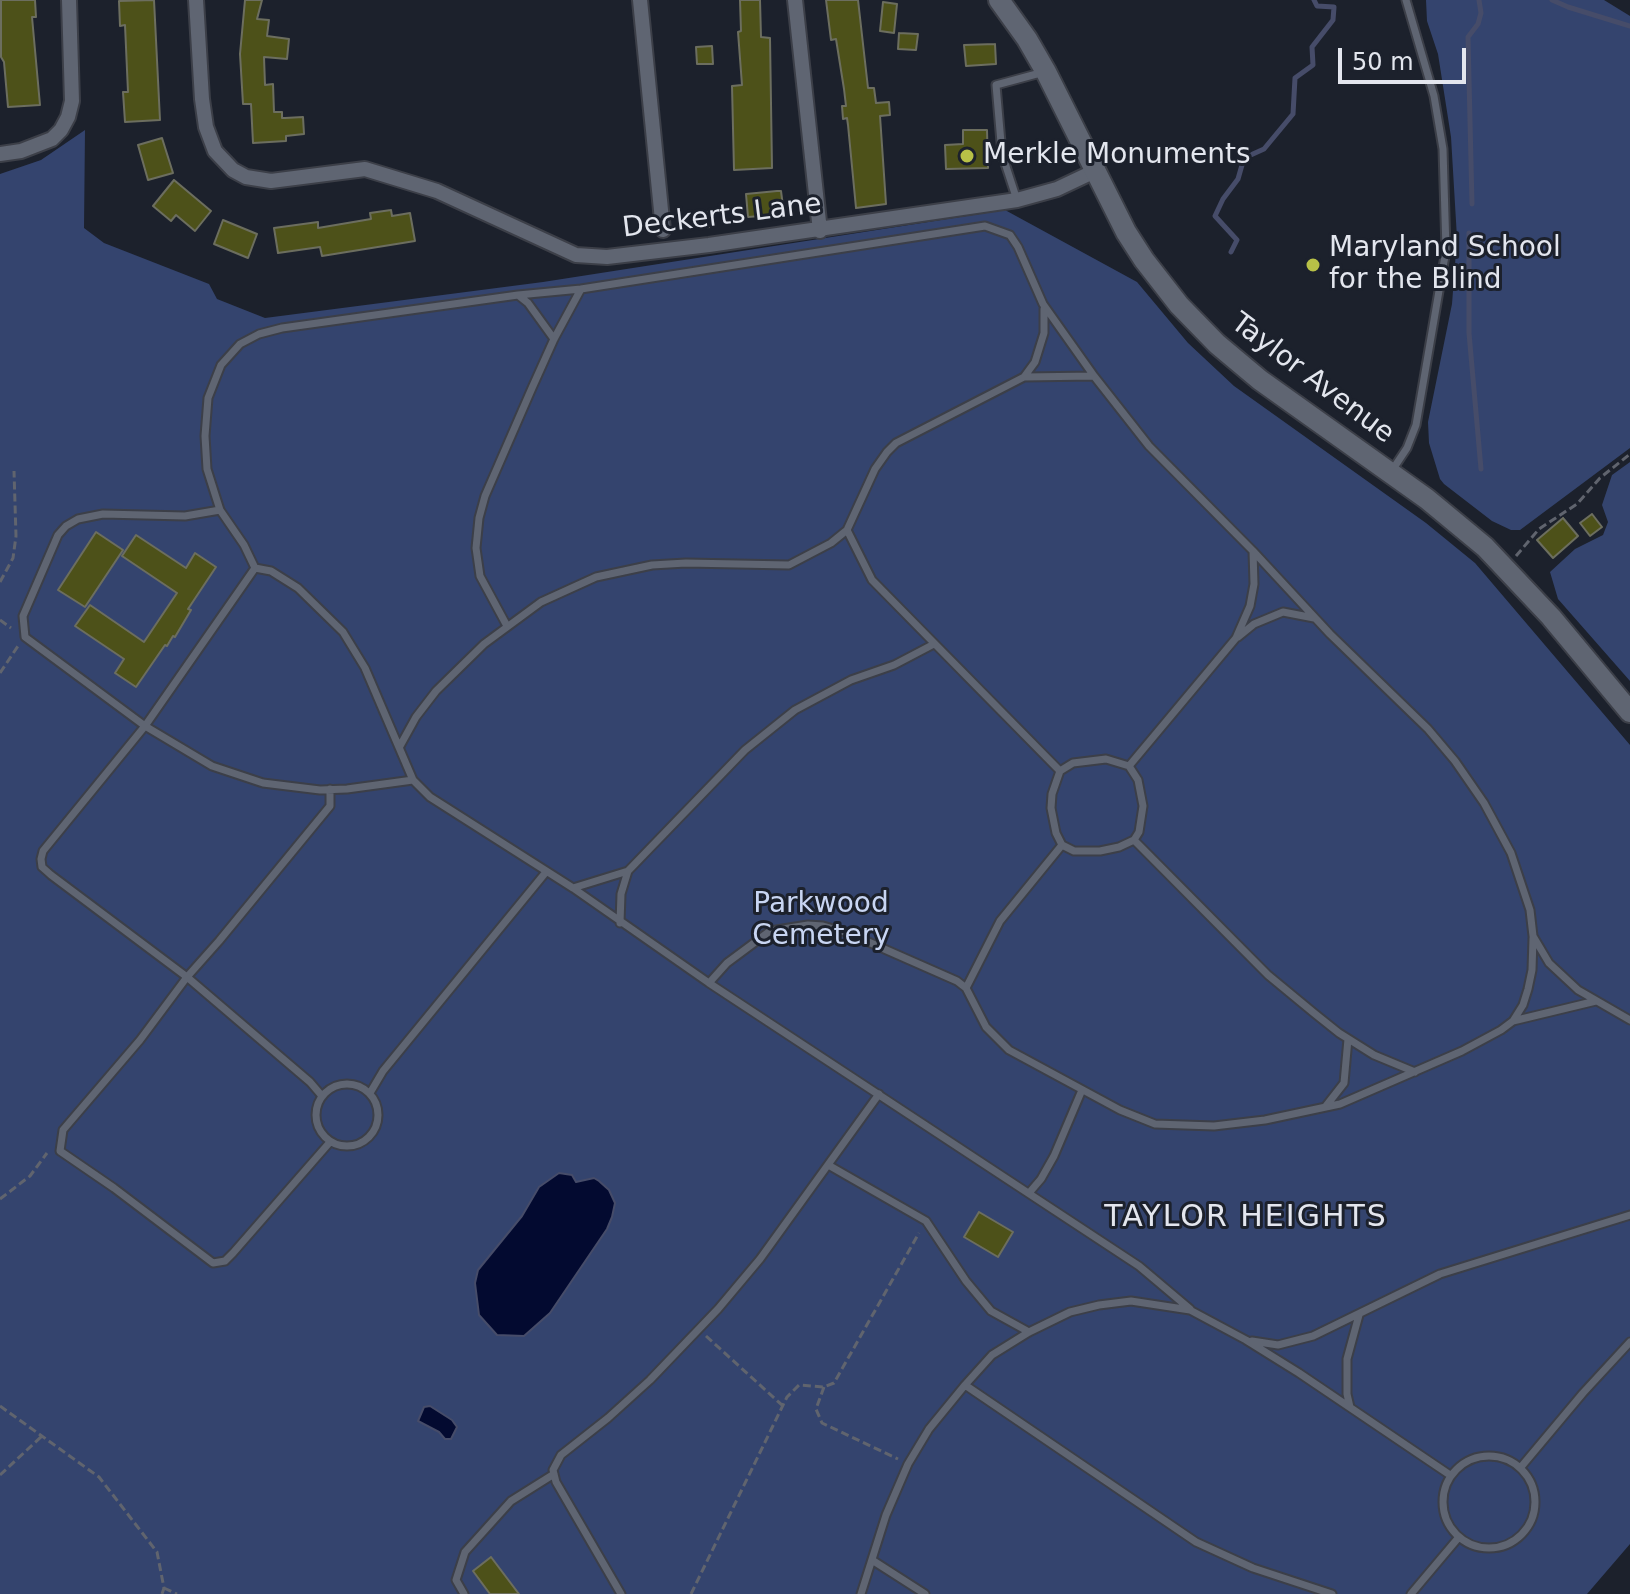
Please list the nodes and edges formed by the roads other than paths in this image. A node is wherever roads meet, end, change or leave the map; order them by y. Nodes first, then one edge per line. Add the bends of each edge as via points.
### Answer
1 (69, 0) edge
2 (196, 0) edge
3 (640, 0) edge
4 (795, 0) edge
5 (999, 0) edge
6 (1406, 0) edge
7 (1415, 0) edge
8 (1411, 14) junction
9 (1046, 72) junction
10 (0, 154) edge
11 (1095, 171) junction
12 (1017, 200) junction
13 (663, 230) dead end
14 (820, 231) junction
15 (581, 289) junction
16 (518, 295) junction
17 (1043, 304) junction
18 (554, 339) junction
19 (1094, 376) junction
20 (1024, 377) junction
21 (1391, 472) junction
22 (220, 510) junction
23 (847, 530) junction
24 (1253, 551) junction
25 (255, 568) junction
26 (1315, 619) junction
27 (507, 626) junction
28 (1236, 638) junction
29 (934, 644) junction
30 (1630, 712) edge
31 (145, 726) junction
32 (400, 746) junction
33 (1129, 766) junction
34 (1060, 771) junction
35 (413, 780) junction
36 (330, 789) junction
37 (1134, 840) junction
38 (1062, 845) junction
39 (628, 871) junction
40 (546, 872) junction
41 (573, 888) junction
42 (620, 923) junction
43 (1533, 936) junction
44 (187, 977) junction
45 (709, 983) junction
46 (966, 988) junction
47 (1596, 1001) junction
48 (1630, 1020) edge
49 (1513, 1021) junction
50 (1348, 1039) junction
51 (1415, 1072) junction
52 (1082, 1090) junction
53 (370, 1093) junction
54 (879, 1094) junction
55 (322, 1096) junction
56 (1325, 1107) junction
57 (330, 1142) junction
58 (830, 1166) junction
59 (1029, 1193) junction
60 (1630, 1215) edge
61 (1190, 1310) junction
62 (1359, 1315) junction
63 (1029, 1332) junction
64 (1246, 1340) junction
65 (1630, 1342) edge
66 (965, 1385) junction
67 (1350, 1408) junction
68 (1521, 1467) junction
69 (554, 1474) junction
70 (1450, 1475) junction
71 (1459, 1537) junction
72 (872, 1560) junction
73 (464, 1594) edge
74 (621, 1594) edge
75 (861, 1594) edge
76 (925, 1594) edge
77 (1332, 1594) edge
78 (1411, 1594) edge

1 - 10 street via 68,117 52,139
2 - 14 street, Deckerts Lane via 203,114 210,139 223,161 246,177 282,180 365,169 437,191 559,249 591,258
3 - 13 street
4 - 14 street
5 - 9 main road, Taylor Avenue
6 - 8 lane
7 - 8 lane
8 - 21 lane via 1443,149 1446,250 1416,425
9 - 11 main road, Taylor Avenue
9 - 12 lane via 996,85 1002,154
11 - 12 street, Deckerts Lane
11 - 21 main road, Taylor Avenue via 1144,260 1198,325 1278,394
12 - 14 street, Deckerts Lane
15 - 16 lane
15 - 17 lane via 985,226 1010,235
15 - 18 lane
16 - 18 lane
16 - 22 lane via 282,328 240,344 221,365 208,398 207,469
17 - 19 lane
17 - 20 lane via 1044,333
18 - 27 lane via 485,496 476,531 480,576
19 - 20 lane
19 - 24 lane via 1149,446
20 - 23 lane via 896,443 875,469
21 - 30 main road, Taylor Avenue via 1459,524 1506,569
22 - 25 lane
22 - 31 lane via 78,519 58,535 23,616 25,637
23 - 27 lane via 789,565 675,563 596,577 541,602
23 - 29 lane via 872,580
24 - 26 lane
24 - 28 lane via 1252,595
25 - 31 lane
25 - 32 lane via 271,571 298,588 343,632
26 - 28 lane via 1283,612
26 - 43 lane via 1428,729 1477,792 1511,853
27 - 32 lane via 436,691
28 - 33 lane
29 - 34 lane
29 - 39 lane via 795,710 745,750
31 - 36 lane via 243,778
31 - 44 lane via 43,851 42,867
32 - 35 lane
33 - 34 lane via 1106,759 1073,763
33 - 37 lane via 1143,806
34 - 38 lane via 1051,808
35 - 36 lane
35 - 40 lane via 430,797
36 - 44 lane via 330,806
37 - 38 lane via 1100,851 1074,851
37 - 50 lane via 1268,975
38 - 46 lane via 1000,921
39 - 41 lane
39 - 42 lane
40 - 41 lane
40 - 53 lane
41 - 42 lane
42 - 45 lane
43 - 47 lane via 1563,978
43 - 49 lane via 1528,989
44 - 55 lane
44 - 57 lane via 63,1130 60,1151 213,1263 233,1253
45 - 46 lane via 770,931 808,925 848,933
45 - 54 lane
46 - 52 lane via 996,1040
47 - 48 lane
47 - 49 lane
49 - 51 lane
50 - 51 lane
50 - 56 lane via 1344,1083
51 - 56 lane
52 - 56 lane via 1167,1127 1265,1120
52 - 59 lane via 1054,1156
53 - 55 lane via 345,1084
53 - 57 lane via 378,1109 377,1127 365,1141 348,1147
54 - 58 lane
54 - 59 lane
55 - 57 lane via 315,1112 319,1129
58 - 63 lane via 926,1221 991,1311
58 - 69 lane via 699,1329 619,1409 561,1455
59 - 61 lane via 1139,1266
60 - 62 lane via 1440,1274
61 - 63 lane via 1131,1301 1099,1305
61 - 64 lane
62 - 64 lane via 1278,1345
62 - 67 lane via 1347,1359
63 - 66 lane via 992,1355
64 - 67 lane
65 - 68 lane
66 - 72 lane via 908,1464
66 - 77 lane via 1196,1542
67 - 70 lane
68 - 70 lane via 1484,1455 1459,1465
68 - 71 lane via 1535,1492 1536,1507 1524,1533 1500,1547 1485,1548
69 - 73 lane via 511,1501 465,1552 456,1580
69 - 74 lane
70 - 71 lane via 1443,1508
71 - 78 lane
72 - 75 lane
72 - 76 lane

